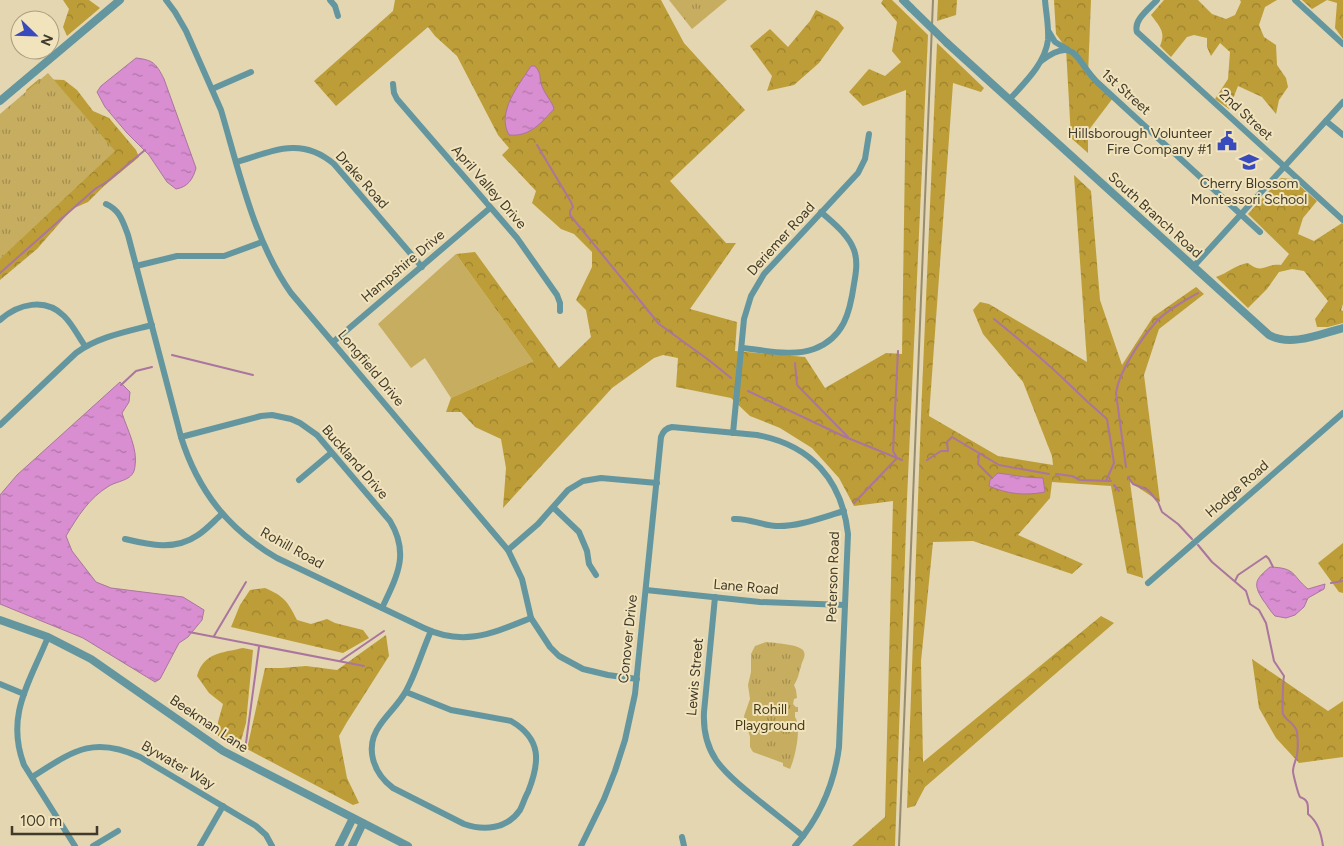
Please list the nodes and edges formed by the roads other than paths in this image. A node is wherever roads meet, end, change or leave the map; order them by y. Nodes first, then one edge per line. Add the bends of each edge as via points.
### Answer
1 (120, 0) edge
2 (166, 0) edge
3 (330, 0) edge
4 (903, 0) edge
5 (1045, 0) edge
6 (1157, 0) edge
7 (1295, 0) edge
8 (338, 16) dead end
9 (1048, 30) junction
10 (1343, 44) edge
11 (1067, 49) junction
12 (1041, 61) junction
13 (251, 72) dead end
14 (393, 84) dead end
15 (212, 89) junction
16 (0, 100) edge
17 (1009, 100) junction
18 (1343, 102) edge
19 (1326, 121) junction
20 (869, 134) dead end
21 (1343, 135) edge
22 (237, 162) junction
23 (1284, 167) junction
24 (106, 204) dead end
25 (490, 208) junction
26 (821, 212) junction
27 (1241, 214) junction
28 (1343, 220) edge
29 (1260, 232) dead end
30 (262, 242) junction
31 (136, 266) junction
32 (1194, 266) junction
33 (422, 267) junction
34 (560, 311) dead end
35 (0, 320) edge
36 (152, 326) junction
37 (1343, 328) edge
38 (333, 342) junction
39 (85, 346) junction
40 (742, 348) junction
41 (1343, 413) edge
42 (0, 425) edge
43 (668, 428) joint
44 (733, 432) junction
45 (181, 437) junction
46 (331, 453) junction
47 (299, 480) dead end
48 (657, 483) junction
49 (554, 508) junction
50 (844, 511) junction
51 (222, 514) junction
52 (734, 519) dead end
53 (125, 539) dead end
54 (508, 550) junction
55 (596, 575) dead end
56 (1148, 583) dead end
57 (646, 590) junction
58 (715, 597) junction
59 (845, 605) junction
60 (382, 608) junction
61 (531, 618) junction
62 (0, 620) edge
63 (431, 631) junction
64 (48, 637) junction
65 (637, 679) junction
66 (0, 684) edge
67 (406, 692) junction
68 (24, 694) junction
69 (32, 777) junction
70 (223, 806) junction
71 (353, 818) junction
72 (363, 823) junction
73 (118, 831) dead end
74 (803, 836) junction
75 (682, 837) dead end
76 (74, 846) edge
77 (93, 846) edge
78 (200, 846) edge
79 (272, 846) edge
80 (339, 846) edge
81 (352, 846) edge
82 (408, 846) edge
83 (581, 846) edge
84 (684, 846) edge
85 (795, 846) edge

1 - 16 street
2 - 15 street, Longfield Drive via 180,21
3 - 8 street
4 - 17 street, South Branch Road, bridge
5 - 9 street
6 - 23 street, 2nd Street via 1138,20 1137,32
7 - 10 street
9 - 11 street, 1st Street via 1055,42
9 - 12 street
11 - 12 street
11 - 27 street, 1st Street via 1077,55 1090,76
12 - 17 street
13 - 15 street
14 - 25 street, April Valley Drive via 397,99
15 - 22 street, Longfield Drive
17 - 32 street, South Branch Road
18 - 19 street
19 - 21 street
19 - 23 street
20 - 26 street, Deriemer Road via 862,166
22 - 30 street, Longfield Drive
22 - 33 street, Drake Road via 277,149 299,148 319,154 334,164
23 - 27 street
23 - 28 street, 2nd Street
24 - 31 street, Rohill Road via 113,207 123,221
25 - 33 street, Hampshire Drive
25 - 34 street, April Valley Drive via 517,238 557,295
26 - 40 street, Deriemer Road via 756,285 747,306
26 - 40 street via 850,242 856,260 851,305 844,325 832,339 805,351
27 - 29 street, 1st Street
27 - 32 street
30 - 31 street via 224,256 177,256
30 - 38 street, Longfield Drive via 286,287
31 - 36 street, Rohill Road
32 - 37 street, South Branch Road via 1274,338 1291,340
33 - 38 street, Hampshire Drive
35 - 39 street via 24,306 47,306 64,316
36 - 39 street
36 - 45 street, Rohill Road
38 - 54 street, Longfield Drive
39 - 42 street
40 - 44 street, Deriemer Road
41 - 56 street, Hodge Road
43 - 44 street, Peterson Road
43 - 48 street, Conover Drive via 662,436
44 - 50 street, Peterson Road via 774,439 805,454 831,482
45 - 46 street, Buckland Drive via 272,415 304,426 317,435
45 - 51 street, Rohill Road via 190,463
46 - 47 street
46 - 60 street, Buckland Drive via 390,521 398,538 400,566
48 - 49 street via 592,478 568,490
48 - 57 street, Conover Drive
49 - 54 street
49 - 55 street via 580,532 589,564
50 - 52 street via 783,526
50 - 59 street, Peterson Road via 848,534
51 - 53 street via 199,535 172,546 155,546
51 - 60 street, Rohill Road via 277,558
54 - 61 street, Longfield Drive via 522,579
57 - 58 street, Lane Road
57 - 65 street, Conover Drive
58 - 59 street, Lane Road
58 - 74 street, Lewis Street via 704,722 710,750 725,773
59 - 74 street, Peterson Road via 837,761 823,806
60 - 63 street, Rohill Road
61 - 63 street, Rohill Road via 472,637
61 - 65 street, Longfield Drive via 550,647 571,664 594,673
62 - 64 street, Beekman Lane
63 - 67 street
64 - 68 street
64 - 71 street, Beekman Lane via 111,671 223,751
65 - 83 street, Conover Drive via 621,754
66 - 68 street
67 - 67 street via 378,726 372,744 374,763 384,781 475,828 484,829 508,821 520,809 536,769 536,752 530,737 511,721 452,710
68 - 69 street via 16,733 20,753
69 - 70 street, Bywater Way via 72,753 104,746 115,747 140,757
69 - 76 street
70 - 78 street
70 - 79 street, Bywater Way via 261,829
71 - 72 street, Beekman Lane
71 - 80 street
72 - 81 street
72 - 82 street, Beekman Lane
73 - 77 street
74 - 85 street, Peterson Road
75 - 84 street

